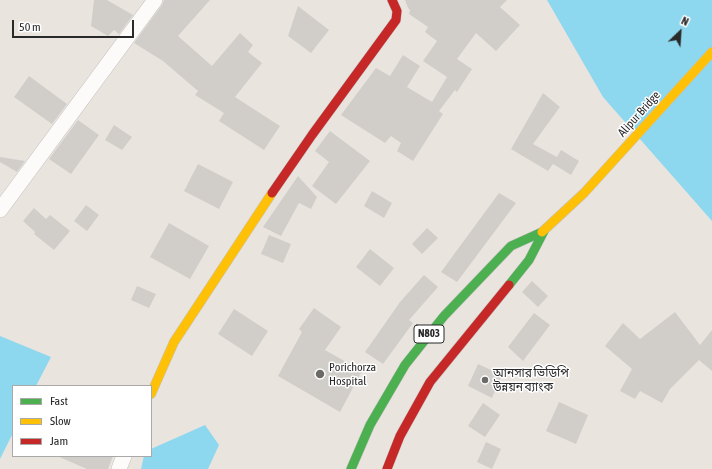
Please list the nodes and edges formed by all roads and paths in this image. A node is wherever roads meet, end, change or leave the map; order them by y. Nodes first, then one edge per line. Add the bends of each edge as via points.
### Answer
1 (155, 0) edge
2 (392, 0) edge
3 (712, 52) edge
4 (0, 210) edge
5 (544, 231) junction
6 (152, 392) edge
7 (124, 457) edge
8 (119, 469) edge
9 (351, 469) edge
10 (387, 469) edge

1 - 4 street
2 - 6 main road via 396,20 252,222 174,342
3 - 5 main road, Alipur Bridge / N803 via 584,193
5 - 9 main road, N803 via 511,246 444,316 405,365 370,425
5 - 10 main road, N803 via 529,260 430,382 400,436
7 - 8 street

